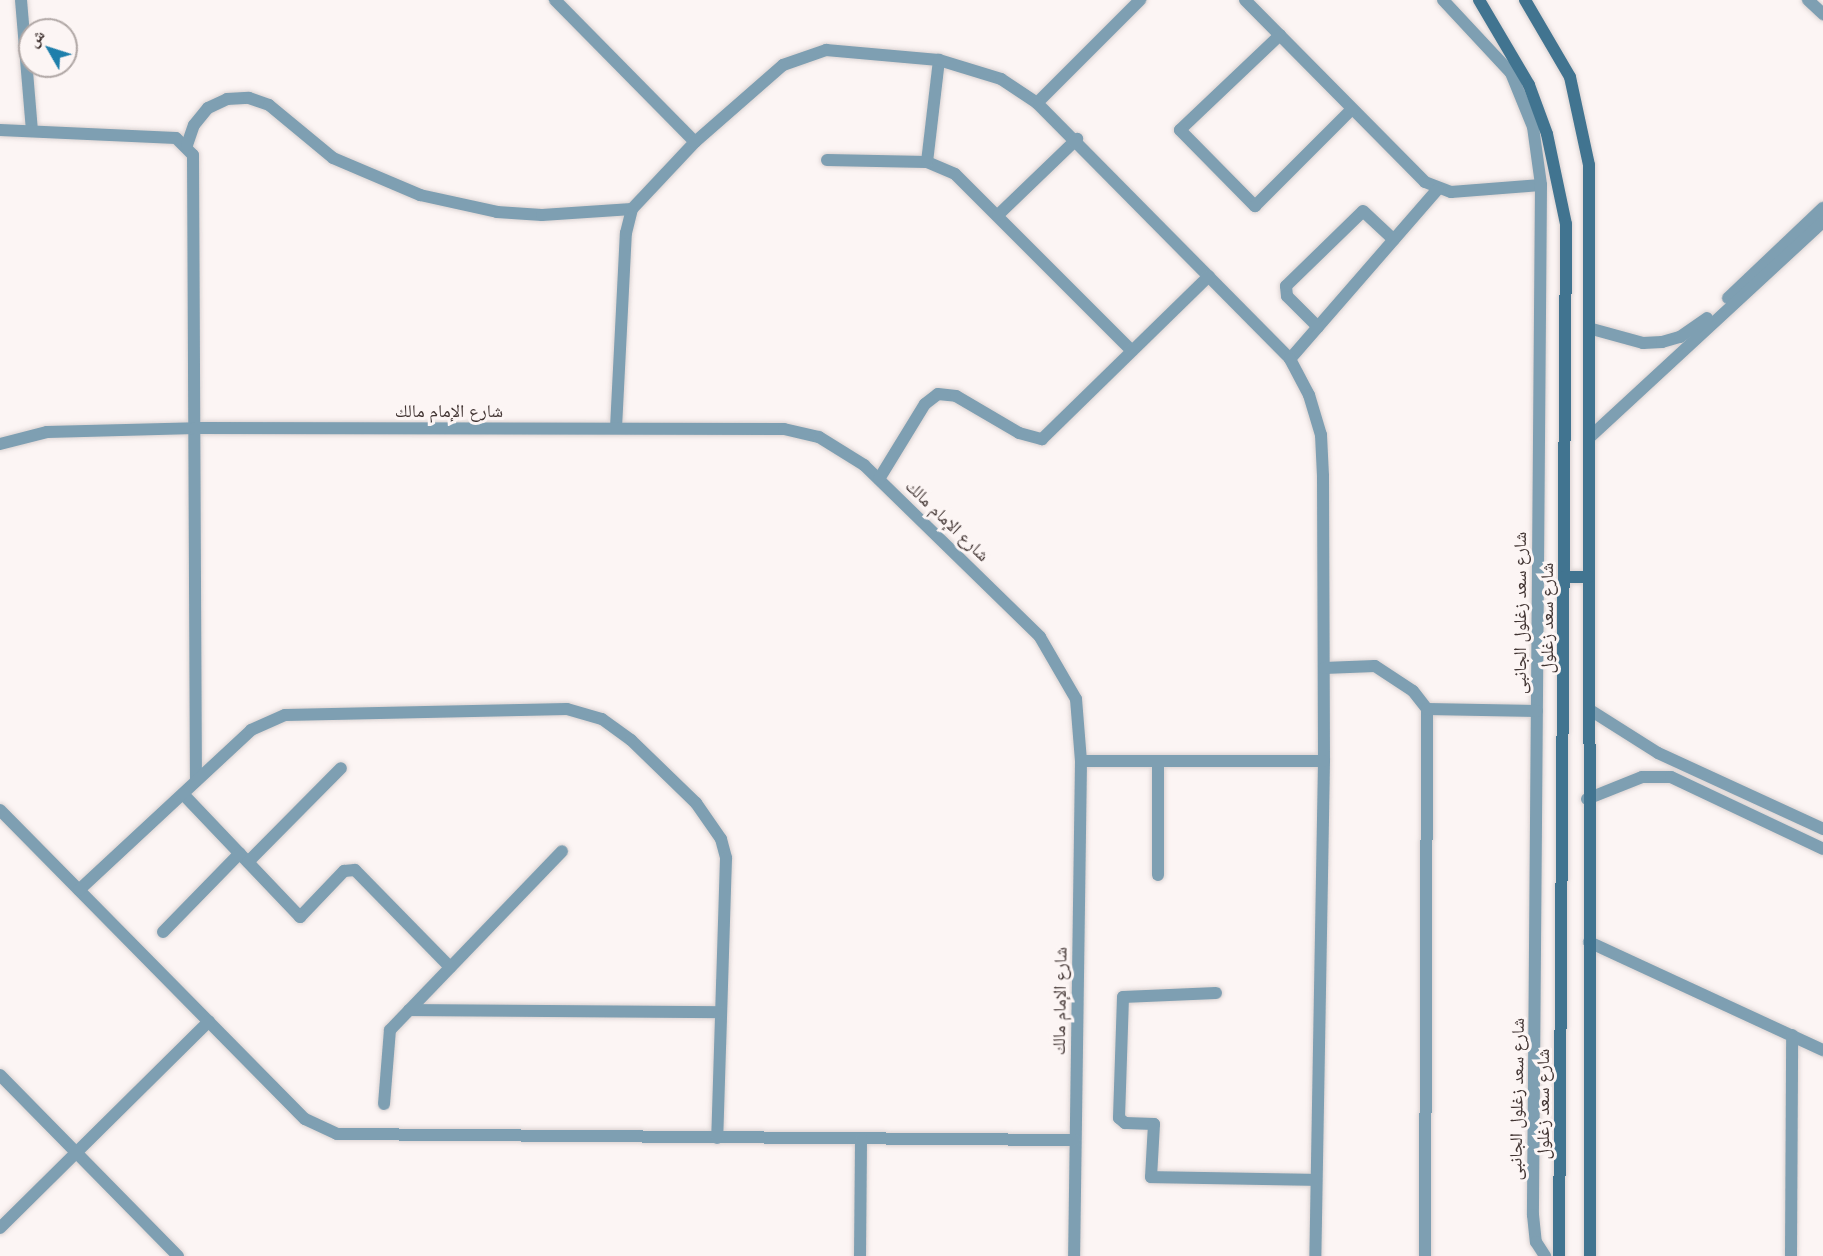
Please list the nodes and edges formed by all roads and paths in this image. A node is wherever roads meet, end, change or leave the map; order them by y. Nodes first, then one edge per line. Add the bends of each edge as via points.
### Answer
1 (21, 0) edge
2 (555, 0) edge
3 (1140, 0) edge
4 (1245, 0) edge
5 (1443, 0) edge
6 (1479, 0) edge
7 (1525, 0) edge
8 (1808, 0) edge
9 (1823, 14) edge
10 (1280, 35) junction
11 (939, 60) junction
12 (1037, 103) junction
13 (1352, 109) junction
14 (0, 130) edge
15 (32, 131) junction
16 (1077, 140) junction
17 (695, 142) junction
18 (187, 145) junction
19 (827, 160) dead end
20 (927, 162) junction
21 (1541, 185) junction
22 (1438, 189) junction
23 (1823, 208) edge
24 (632, 209) junction
25 (998, 215) junction
26 (1823, 222) edge
27 (1394, 240) junction
28 (1209, 276) junction
29 (1318, 327) junction
30 (1592, 329) junction
31 (1132, 351) junction
32 (1290, 359) junction
33 (195, 428) junction
34 (616, 428) junction
35 (1591, 436) junction
36 (0, 444) edge
37 (879, 479) junction
38 (1564, 577) junction
39 (1588, 577) junction
40 (1324, 668) junction
41 (1427, 709) junction
42 (1590, 710) junction
43 (1537, 711) junction
44 (1081, 761) junction
45 (1158, 761) junction
46 (1324, 761) junction
47 (340, 768) dead end
48 (196, 781) junction
49 (183, 794) junction
50 (1587, 799) junction
51 (0, 810) edge
52 (1823, 829) edge
53 (1823, 849) edge
54 (562, 851) dead end
55 (244, 858) junction
56 (1158, 875) dead end
57 (79, 890) junction
58 (162, 932) dead end
59 (1589, 942) junction
60 (450, 967) junction
61 (1216, 993) dead end
62 (409, 1010) junction
63 (721, 1012) junction
64 (209, 1022) junction
65 (1792, 1035) junction
66 (1823, 1050) edge
67 (0, 1075) edge
68 (384, 1104) dead end
69 (717, 1138) junction
70 (861, 1139) junction
71 (1075, 1140) junction
72 (76, 1152) junction
73 (1316, 1180) junction
74 (0, 1228) edge
75 (178, 1256) edge
76 (860, 1256) edge
77 (1074, 1256) edge
78 (1315, 1256) edge
79 (1425, 1256) edge
80 (1545, 1256) edge
81 (1559, 1256) edge
82 (1590, 1256) edge
83 (1791, 1256) edge

1 - 15 street
2 - 17 street
3 - 12 street
4 - 10 street
5 - 21 street, شارع سعد زغلول الجانبى via 1511,73 1533,127
6 - 38 main road, شارع سعد زغلول via 1529,85 1547,134 1566,224
7 - 30 main road via 1570,77 1581,120 1589,165
8 - 9 street
10 - 13 street
10 - 13 street via 1180,130 1255,206
11 - 12 street via 1001,80
11 - 17 street via 826,50 797,57
11 - 20 street
12 - 16 street
13 - 22 street via 1414,173
14 - 15 street
15 - 18 street via 163,137
16 - 25 street
16 - 28 street
17 - 24 street
18 - 24 street via 194,125 208,108 227,99 249,98 269,105 333,158 420,195 497,212 542,215
18 - 33 street via 194,167
19 - 20 street
20 - 25 street via 955,174
21 - 22 street via 1451,192
21 - 43 street, شارع سعد زغلول الجانبى
22 - 27 street
23 - 30 street via 1696,328 1680,337 1643,343
24 - 34 street via 626,233
25 - 31 street
26 - 35 street
27 - 29 street
27 - 29 street via 1363,211 1286,286 1287,296
28 - 31 street
28 - 32 street
29 - 32 street
30 - 35 main road
31 - 37 street via 1037,441 956,396 938,394 925,404
32 - 40 street via 1310,395 1321,435
33 - 34 street, شارع الإمام مالك
33 - 36 street, شارع الإمام مالك via 47,432
33 - 48 street
34 - 37 street, شارع الإمام مالك via 801,432 835,445
35 - 39 main road
37 - 44 street, شارع الإمام مالك via 1054,656 1076,699
38 - 39 main road
38 - 81 main road, شارع سعد زغلول
39 - 42 main road
40 - 41 street via 1375,666 1404,684
40 - 46 street
41 - 43 street
41 - 79 street
42 - 50 main road
42 - 52 street via 1658,753
43 - 80 street, شارع سعد زغلول الجانبى via 1533,1215 1536,1242
44 - 45 street
44 - 71 street, شارع الإمام مالك
45 - 46 street
45 - 56 street
46 - 73 street
47 - 55 street
48 - 49 street
48 - 63 street via 251,730 285,715 567,710 602,719 631,740 696,803 721,839 727,879
49 - 55 street
49 - 57 street
50 - 53 street via 1642,777 1671,777
50 - 59 main road
51 - 57 street
54 - 60 street
55 - 58 street
55 - 60 street via 300,917 344,871 355,870
57 - 64 street
59 - 65 street
59 - 82 main road
60 - 62 street
61 - 73 street via 1123,997 1119,1118 1125,1124 1154,1124 1151,1177
62 - 63 street
62 - 68 street via 390,1030
63 - 69 street
64 - 69 street via 305,1119 337,1134
64 - 72 street
65 - 66 street
65 - 83 street
67 - 72 street
69 - 70 street
70 - 71 street
70 - 76 street
71 - 77 street, شارع الإمام مالك
72 - 74 street
72 - 75 street
73 - 78 street

